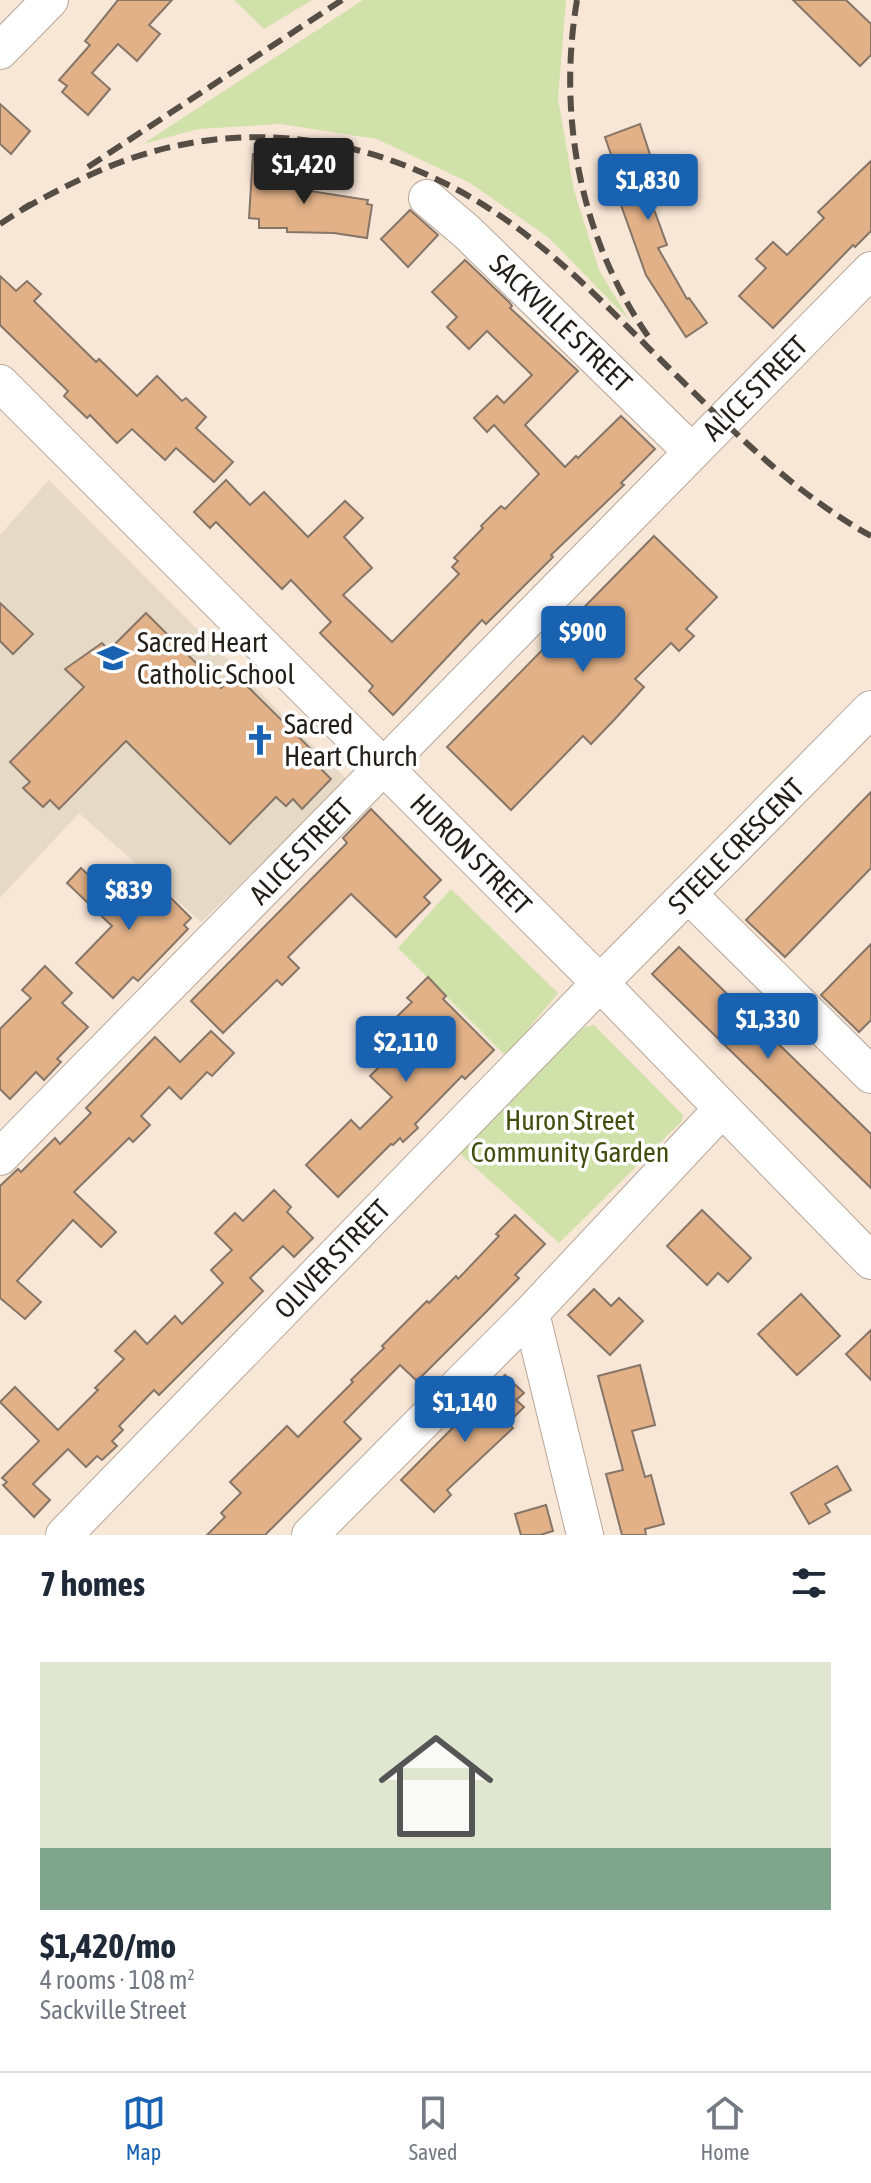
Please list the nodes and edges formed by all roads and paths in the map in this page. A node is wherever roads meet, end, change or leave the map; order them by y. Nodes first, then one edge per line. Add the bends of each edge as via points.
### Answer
1 (50, 0) edge
2 (0, 51) edge
3 (427, 198) dead end
4 (871, 270) edge
5 (0, 383) edge
6 (692, 452) junction
7 (871, 709) edge
8 (385, 767) junction
9 (688, 894) junction
10 (600, 983) junction
11 (871, 1075) edge
12 (722, 1109) junction
13 (0, 1157) edge
14 (871, 1261) edge
15 (531, 1313) junction
16 (64, 1535) edge
17 (310, 1535) edge
18 (585, 1535) edge

1 - 2 street
3 - 6 street, SACKVILLE STREET
4 - 6 street, ALICE STREET
5 - 8 street, HURON STREET
6 - 8 street, ALICE STREET
7 - 9 street, STEELE CRESCENT
8 - 10 street, HURON STREET
8 - 13 street, ALICE STREET
9 - 10 street, STEELE CRESCENT
9 - 11 street
10 - 12 street, HURON STREET
10 - 16 street, OLIVER STREET
12 - 14 street, HURON STREET
12 - 15 street
15 - 17 street
15 - 18 street

